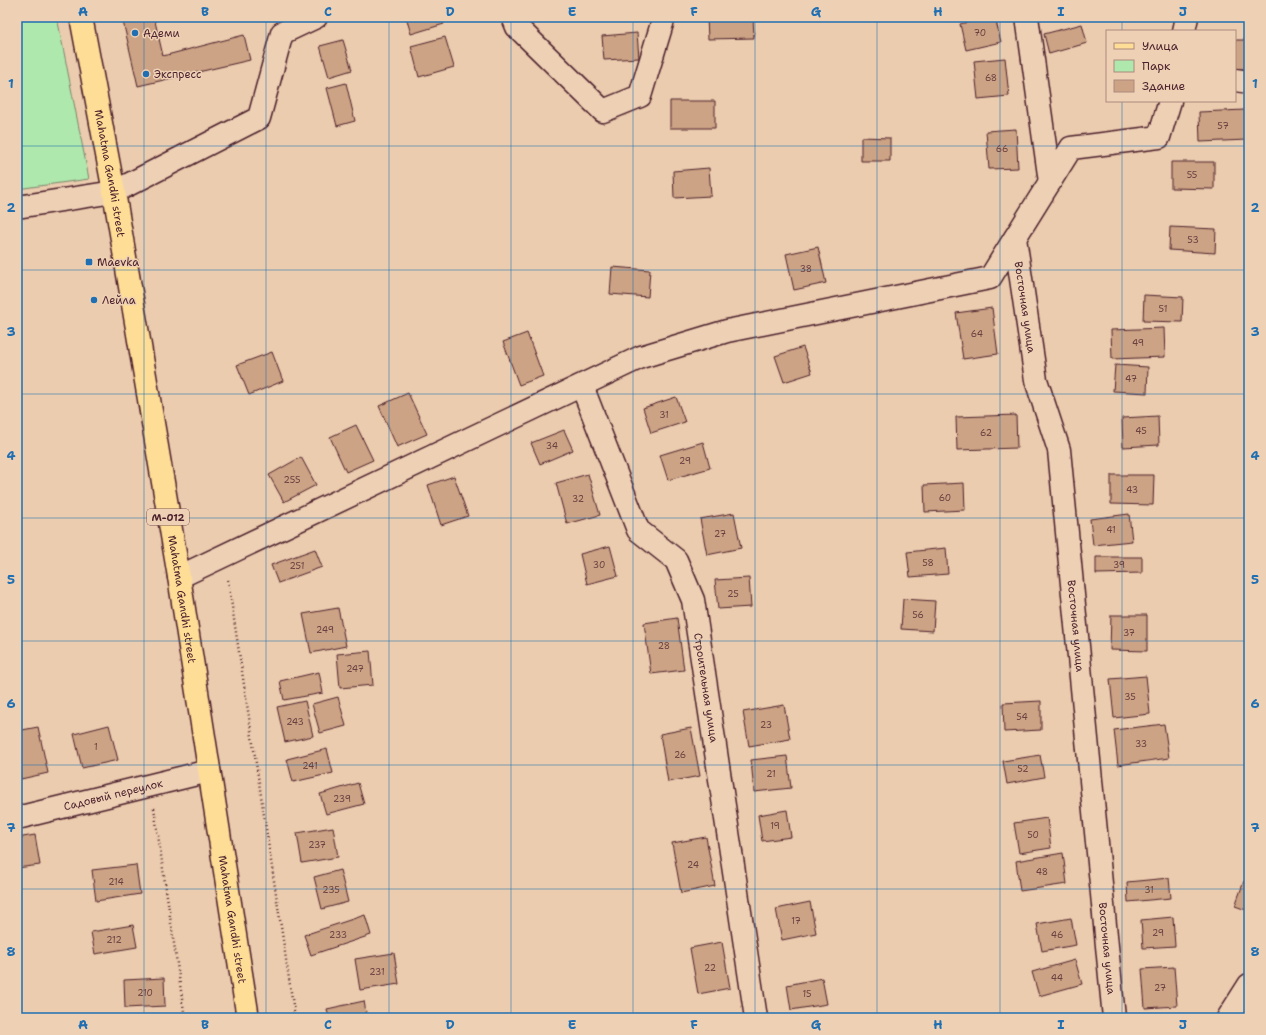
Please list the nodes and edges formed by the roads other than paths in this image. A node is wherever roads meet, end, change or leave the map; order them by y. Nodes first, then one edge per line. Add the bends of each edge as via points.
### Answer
1 (81, 17) edge
2 (316, 17) edge
3 (513, 17) edge
4 (664, 17) edge
5 (1026, 17) edge
6 (1187, 17) edge
7 (1184, 30) edge
8 (1236, 80) edge
9 (1249, 82) edge
10 (1170, 102) edge
11 (1050, 182) junction
12 (114, 192) junction
13 (17, 207) edge
14 (1015, 238) junction
15 (582, 386) junction
16 (178, 577) junction
17 (209, 771) junction
18 (17, 818) edge
19 (1249, 985) edge
20 (248, 1018) edge
21 (756, 1018) edge
22 (1114, 1018) edge
23 (1228, 1018) edge

1 - 12 main road, Mahatma Gandhi street / М-012
2 - 12 street via 282,33 259,118
3 - 4 street via 517,27 603,111 640,96
5 - 11 street
6 - 7 street
8 - 9 street
10 - 11 street via 1159,137 1071,148
11 - 14 street
12 - 13 street
12 - 16 main road, Mahatma Gandhi street / М-012
14 - 15 street via 990,278 727,331 641,357
14 - 22 street, Восточная улица via 1036,380 1059,450
15 - 16 street
15 - 21 street, Строительная улица via 638,530 676,560 693,600
16 - 17 main road, Mahatma Gandhi street / М-012
17 - 18 street, Садовый переулок
17 - 20 main road, Mahatma Gandhi street / М-012
19 - 23 street

